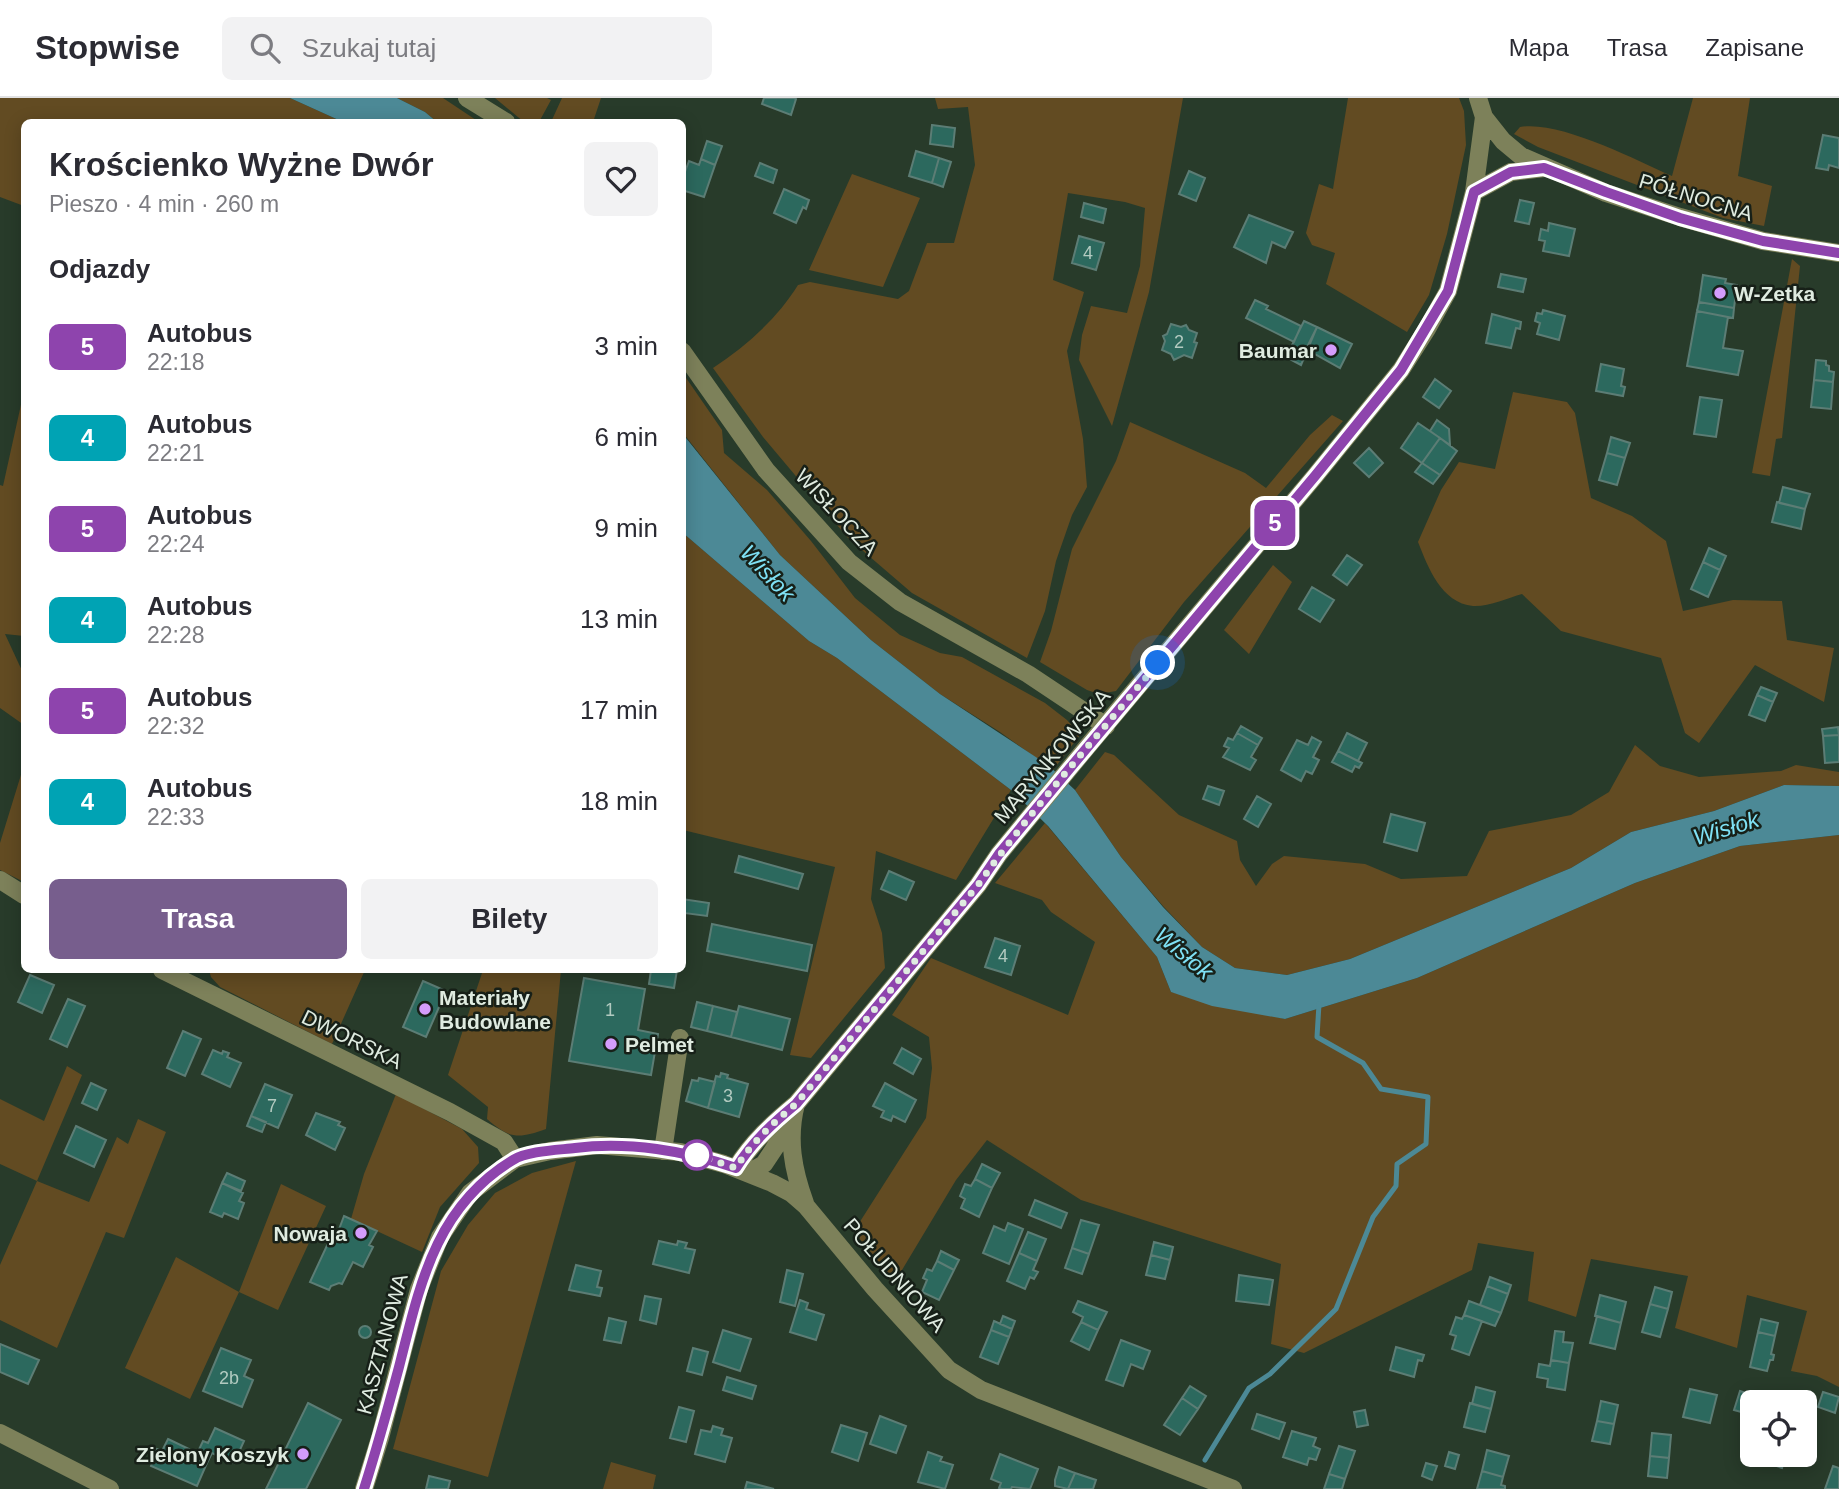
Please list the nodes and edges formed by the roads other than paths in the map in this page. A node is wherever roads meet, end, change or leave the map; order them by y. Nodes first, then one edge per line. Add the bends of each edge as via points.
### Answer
1 (467, 98) edge
2 (1478, 98) edge
3 (1484, 117) junction
4 (501, 119) edge
5 (1544, 168) junction
6 (1474, 192) junction
7 (1839, 253) edge
8 (686, 357) edge
9 (1106, 726) junction
10 (0, 880) edge
11 (21, 893) edge
12 (168, 973) edge
13 (680, 1038) dead end
14 (796, 1104) junction
15 (790, 1125) junction
16 (663, 1151) junction
17 (515, 1158) junction
18 (742, 1170) junction
19 (806, 1206) junction
20 (0, 1433) edge
21 (110, 1489) edge
22 (364, 1489) edge
23 (1233, 1489) edge

1 - 4 street
2 - 3 street, MARYNKOWSKA
3 - 5 street, PÓŁNOCNA via 1503,141
3 - 6 street, MARYNKOWSKA
5 - 6 street, PÓŁNOCNA via 1511,172
5 - 7 street, PÓŁNOCNA via 1680,218 1763,241
6 - 9 street, MARYNKOWSKA via 1448,291 1401,370
8 - 9 street, WISŁOCZA via 766,470 849,562 900,602 1028,674
9 - 14 street, MARYNKOWSKA
10 - 11 street
12 - 17 street, DWORSKA via 450,1112 504,1142
13 - 16 street
14 - 15 street, MARYNKOWSKA
14 - 18 street, MARYNKOWSKA via 747,1151
15 - 18 street via 764,1164
15 - 19 street, MARYNKOWSKA via 795,1178
16 - 17 street, POŁUDNIOWA via 597,1145
16 - 18 street, POŁUDNIOWA via 696,1155
17 - 22 street, KASZTANOWA via 470,1193 440,1237 419,1289
18 - 19 street, POŁUDNIOWA via 792,1194
19 - 23 street, POŁUDNIOWA via 949,1370 981,1390
20 - 21 street

